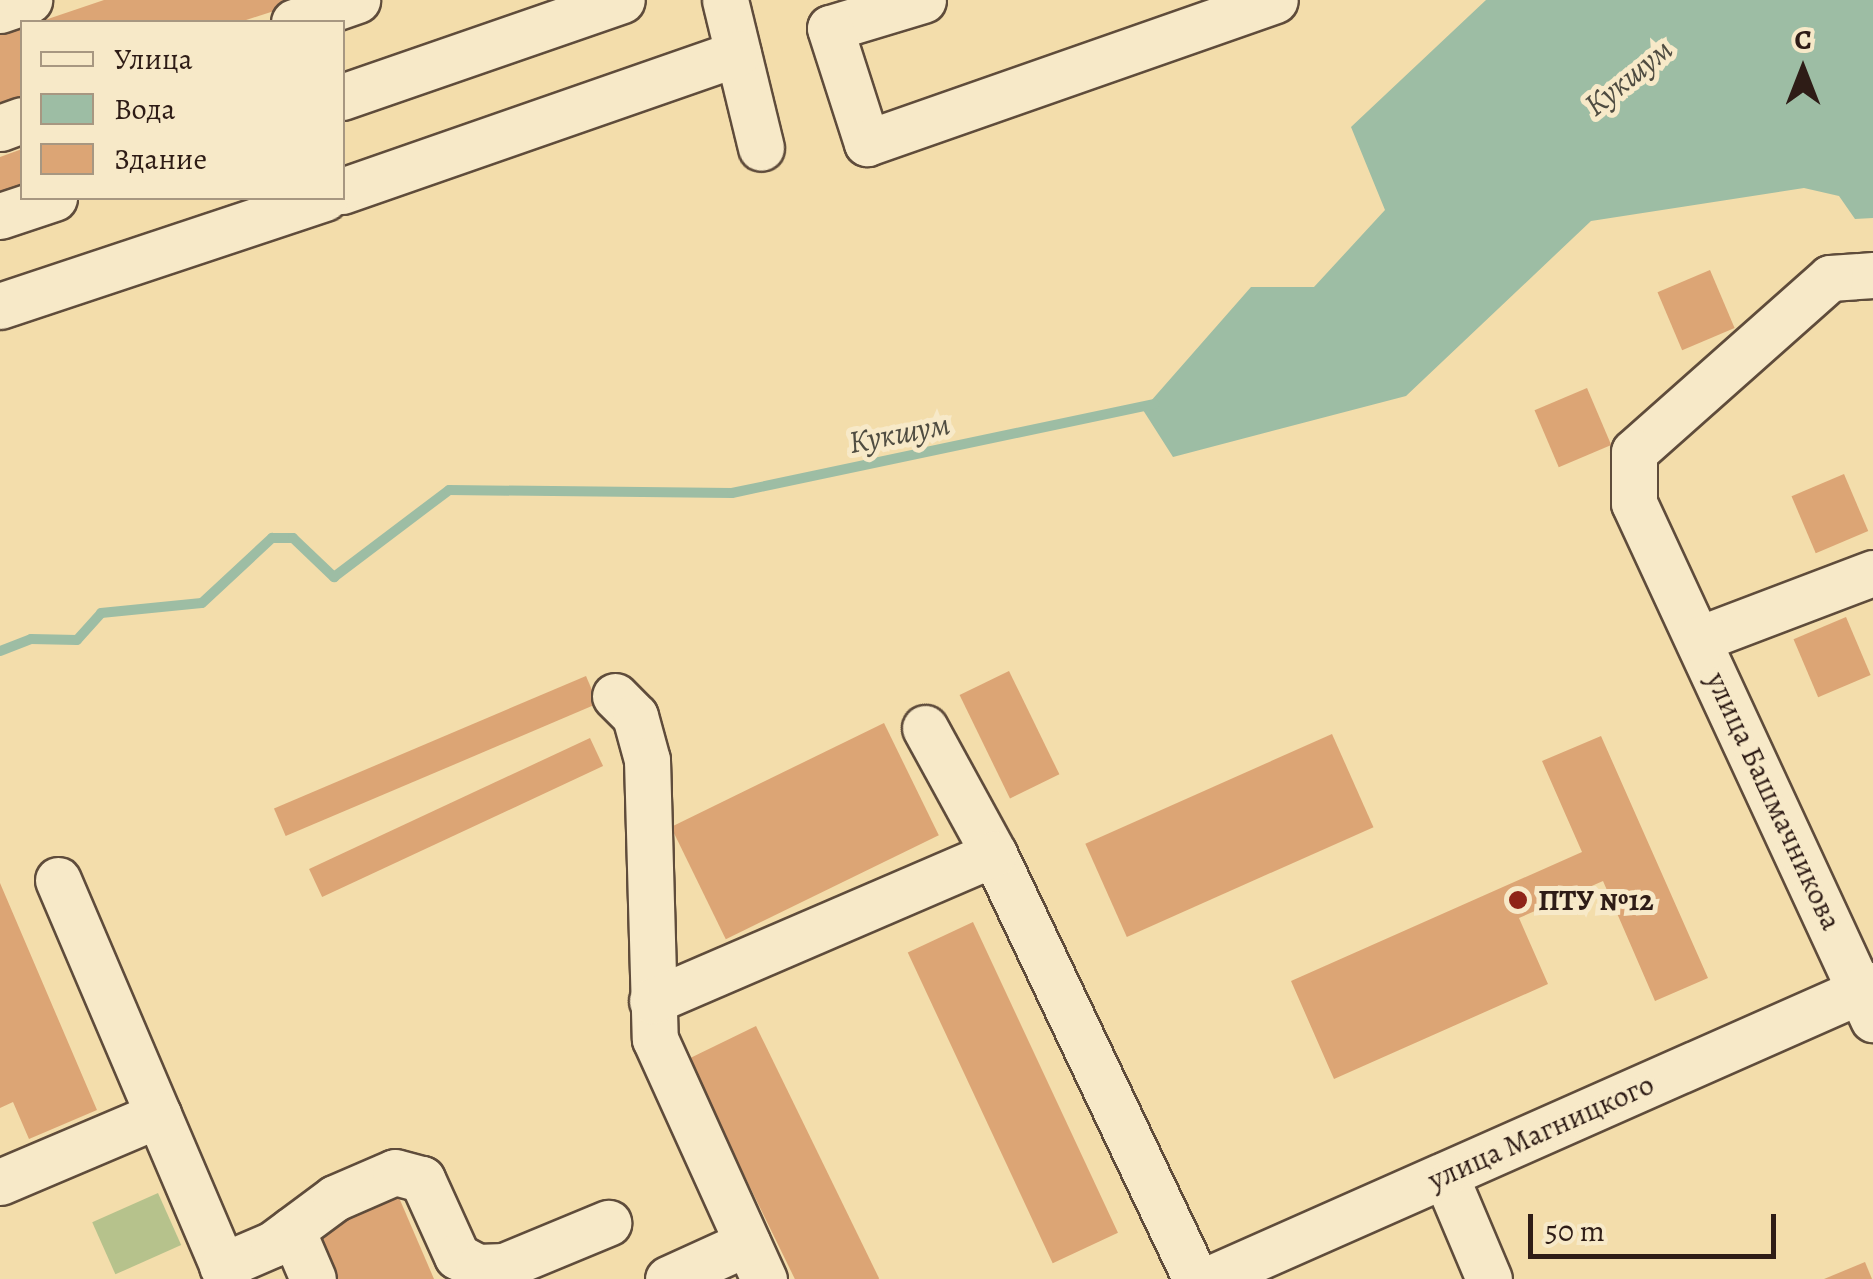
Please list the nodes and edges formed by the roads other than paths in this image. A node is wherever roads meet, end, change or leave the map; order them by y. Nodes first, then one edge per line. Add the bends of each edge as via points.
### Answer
1 (29, 0) edge
2 (622, 0) edge
3 (725, 0) edge
4 (923, 0) edge
5 (1275, 0) edge
6 (351, 1) edge
7 (0, 10) edge
8 (299, 20) edge
9 (738, 53) junction
10 (345, 96) edge
11 (761, 148) dead end
12 (345, 190) edge
13 (48, 200) edge
14 (318, 200) edge
15 (0, 216) edge
16 (1873, 275) edge
17 (0, 304) edge
18 (0, 334) edge
19 (1873, 573) edge
20 (1699, 639) junction
21 (615, 696) dead end
22 (925, 728) dead end
23 (994, 854) junction
24 (58, 880) dead end
25 (1869, 998) edge
26 (652, 1001) junction
27 (158, 1115) junction
28 (1445, 1174) junction
29 (0, 1182) edge
30 (608, 1223) dead end
31 (292, 1230) junction
32 (755, 1261) edge
33 (225, 1273) edge
34 (313, 1279) edge
35 (668, 1279) edge
36 (1196, 1279) edge
37 (1209, 1279) edge
38 (1489, 1279) edge

1 - 7 street
2 - 10 street
3 - 9 street
4 - 5 street via 830,28 867,143
6 - 8 street
9 - 11 street
9 - 12 street
13 - 15 street
14 - 17 street
16 - 20 street, улица Башмачникова via 1830,278 1634,452 1634,504
17 - 18 street via 6,333
19 - 20 street
20 - 25 street, улица Башмачникова
21 - 26 street via 635,716 647,760
22 - 23 street
23 - 26 street
23 - 36 street
24 - 27 street
25 - 28 street, улица Магницкого
26 - 32 street via 655,1039
27 - 29 street
27 - 33 street
28 - 37 street, улица Магницкого
28 - 38 street
30 - 31 street via 504,1266 478,1267 457,1256 428,1188 406,1171 334,1198
31 - 33 street
31 - 34 street
32 - 35 street

